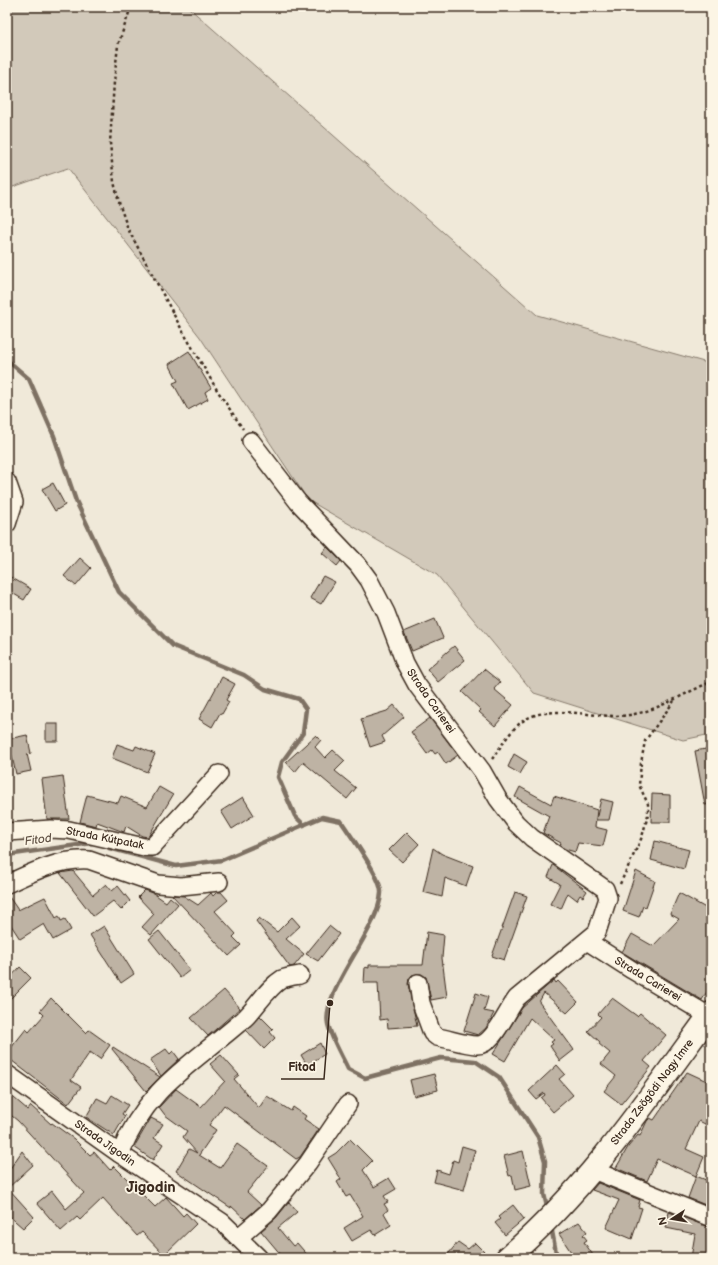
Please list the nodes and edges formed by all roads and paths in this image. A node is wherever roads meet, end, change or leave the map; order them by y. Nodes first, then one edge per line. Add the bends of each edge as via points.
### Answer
1 (131, 7) edge
2 (251, 442) joint
3 (7, 482) edge
4 (7, 524) edge
5 (711, 682) edge
6 (674, 700) junction
7 (482, 771) junction
8 (219, 774) dead end
9 (7, 832) edge
10 (219, 882) dead end
11 (7, 884) edge
12 (608, 898) junction
13 (588, 941) junction
14 (300, 975) dead end
15 (418, 984) dead end
16 (710, 1014) edge
17 (7, 1074) edge
18 (348, 1104) dead end
19 (120, 1154) junction
20 (593, 1170) junction
21 (711, 1218) edge
22 (239, 1238) junction
23 (260, 1258) edge
24 (507, 1258) edge

1 - 2 path via 118,45 110,136 112,169 120,206 128,229 182,330
2 - 7 street, Strada Carierei via 298,502 369,580 379,597 404,663 417,685
3 - 4 street via 14,502
5 - 6 path
6 - 7 path via 630,715 549,713 530,717 514,730
6 - 12 path via 645,741 639,785 648,804 644,830 620,884
7 - 12 street, Strada Carierei via 516,823 532,838 605,889
8 - 9 street, Strada Kútpatak via 152,847 144,848 69,830
10 - 11 street via 181,886 158,884 89,860 80,860 53,865
12 - 13 street via 597,932
13 - 15 street via 517,998 486,1044 478,1046 432,1033 421,1003
13 - 16 street, Strada Carierei via 632,970
14 - 19 street via 283,979 270,989 245,1018 164,1085 144,1108 128,1134
16 - 20 main road, Strada Zsögödi Nagy Imre
17 - 19 street, Strada Jigodin
18 - 22 street via 308,1163 269,1211
19 - 22 street, Strada Jigodin via 222,1222
20 - 21 street
20 - 24 main road, Strada Zsögödi Nagy Imre via 560,1208
22 - 23 street, Strada Jigodin

